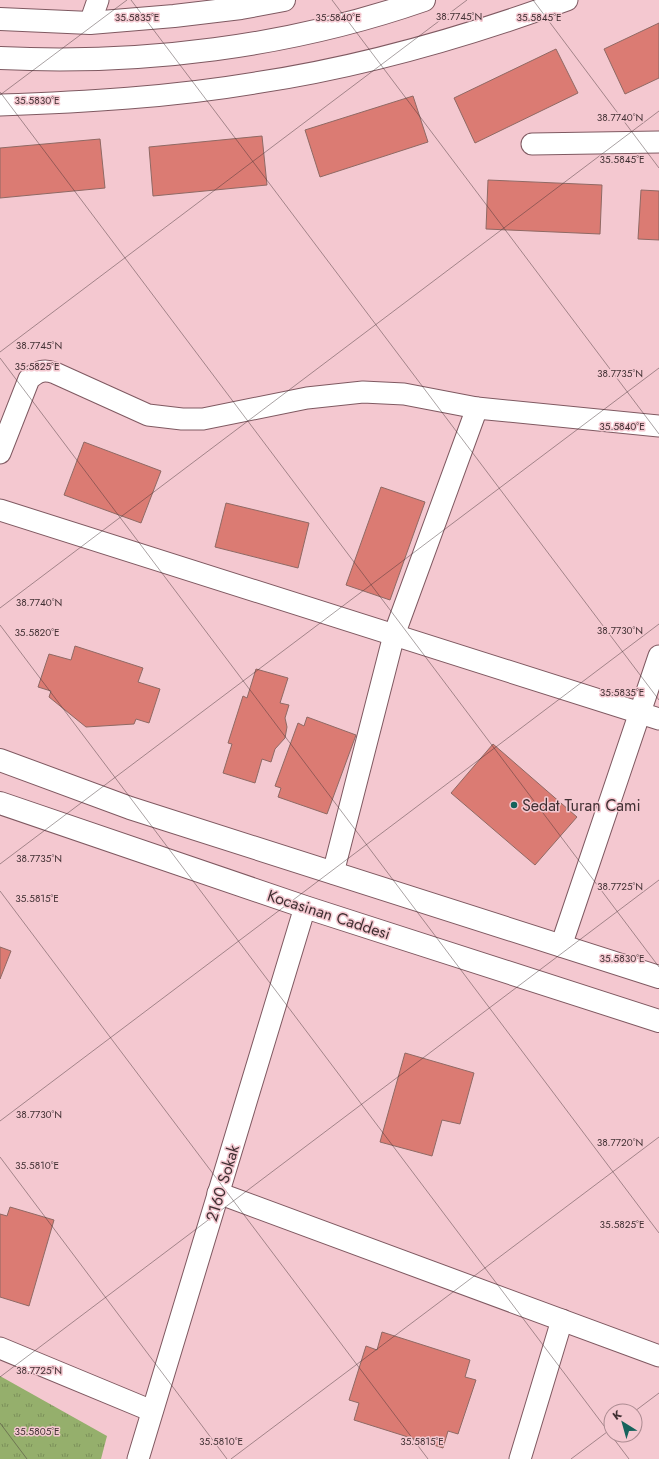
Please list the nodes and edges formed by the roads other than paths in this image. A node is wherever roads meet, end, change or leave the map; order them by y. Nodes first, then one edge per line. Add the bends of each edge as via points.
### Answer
1 (98, 0) edge
2 (284, 0) edge
3 (424, 0) edge
4 (567, 0) edge
5 (0, 19) edge
6 (90, 22) junction
7 (0, 58) edge
8 (0, 105) edge
9 (659, 142) edge
10 (532, 144) dead end
11 (477, 408) junction
12 (659, 426) edge
13 (0, 453) edge
14 (0, 510) edge
15 (394, 635) junction
16 (659, 656) edge
17 (650, 716) edge
18 (0, 760) edge
19 (0, 803) edge
20 (333, 873) junction
21 (305, 907) junction
22 (561, 946) junction
23 (659, 978) edge
24 (659, 1021) edge
25 (218, 1194) junction
26 (562, 1320) junction
27 (0, 1348) edge
28 (659, 1356) edge
29 (152, 1411) junction
30 (138, 1459) edge
31 (520, 1459) edge

1 - 6 street
2 - 6 main road via 174,16
3 - 7 main road via 332,27 272,40 211,49 150,56 88,59
4 - 8 street via 458,37 310,73 186,93 116,100
5 - 6 main road
9 - 10 street
11 - 12 street
11 - 13 street via 404,394 363,392 308,398 203,419 165,418 148,415 55,373 41,371 29,379
11 - 15 street
14 - 15 street
15 - 17 street
15 - 20 street
16 - 17 street
17 - 22 street
18 - 20 main road via 130,808
19 - 21 main road, Kocasinan Caddesi
20 - 22 main road
21 - 24 main road, Kocasinan Caddesi
21 - 25 street, 2160 Sokak
22 - 23 main road
25 - 26 street
25 - 29 street, 2160 Sokak
26 - 28 street
26 - 31 street
27 - 29 street
29 - 30 street, 2160 Sokak

